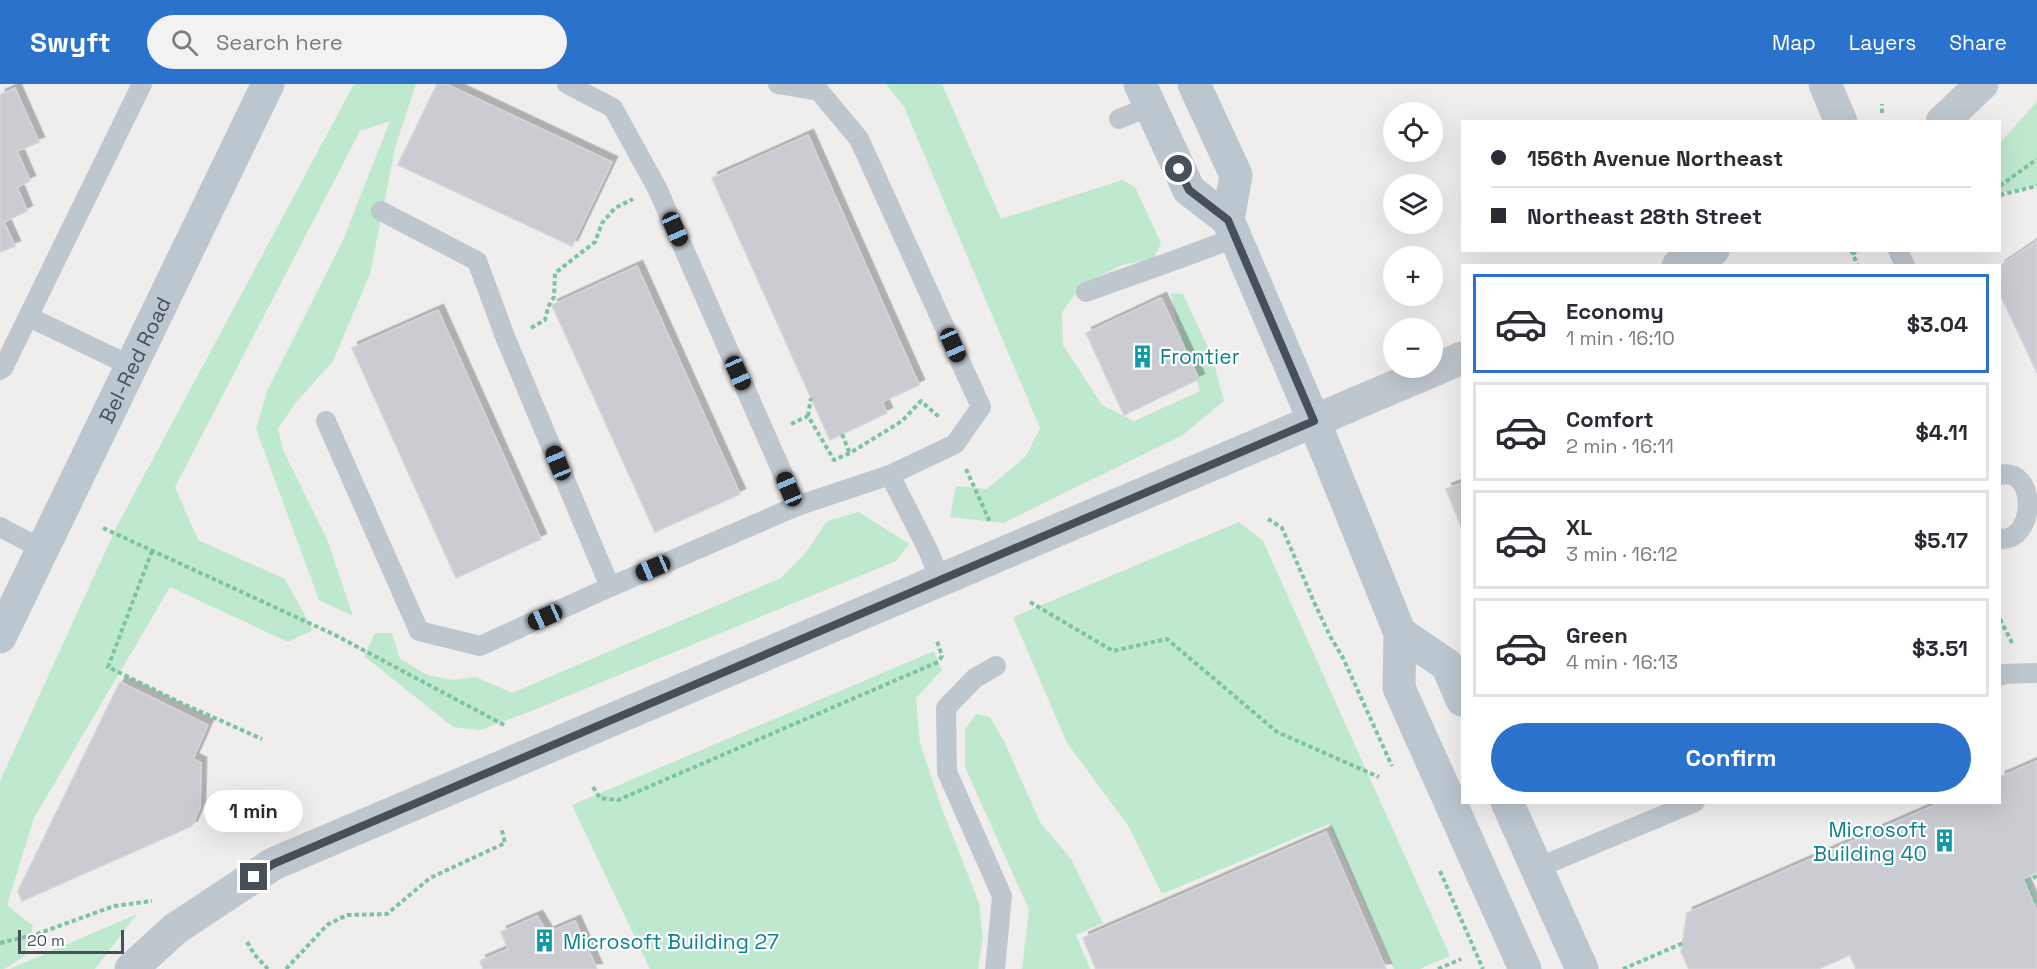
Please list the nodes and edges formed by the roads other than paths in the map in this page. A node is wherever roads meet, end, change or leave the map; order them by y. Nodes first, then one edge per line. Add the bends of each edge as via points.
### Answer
1 (142, 84) edge
2 (268, 84) edge
3 (567, 84) edge
4 (778, 84) edge
5 (1194, 84) edge
6 (1825, 84) edge
7 (1982, 84) edge
8 (1145, 95) edge
9 (1119, 119) dead end
10 (1840, 120) edge
11 (1944, 120) edge
12 (381, 212) dead end
13 (1231, 228) junction
14 (1709, 252) edge
15 (1682, 264) edge
16 (1086, 292) dead end
17 (29, 317) junction
18 (1461, 358) edge
19 (131, 366) junction
20 (0, 370) edge
21 (326, 421) dead end
22 (1314, 421) junction
23 (890, 475) junction
24 (2001, 475) edge
25 (797, 507) junction
26 (0, 527) edge
27 (2032, 533) edge
28 (2001, 539) edge
29 (42, 549) junction
30 (940, 580) junction
31 (610, 587) junction
32 (1401, 633) junction
33 (0, 637) edge
34 (996, 666) dead end
35 (2037, 673) edge
36 (2001, 676) edge
37 (1461, 698) edge
38 (1509, 804) edge
39 (1690, 804) edge
40 (1538, 868) junction
41 (131, 969) edge
42 (995, 969) edge
43 (1526, 969) edge
44 (1582, 969) edge

1 - 17 lane
2 - 19 main road, Bel-Red Road
3 - 25 lane via 613,108 657,188
4 - 23 lane via 819,92 859,139 981,407 955,444
5 - 13 main road via 1236,175
6 - 10 street
7 - 11 street
8 - 9 lane
8 - 13 main road via 1189,190
12 - 31 lane via 477,261
13 - 16 lane via 1187,257
13 - 22 main road
14 - 15 street
17 - 19 lane
17 - 20 lane
18 - 22 street
19 - 29 main road, Bel-Red Road
21 - 31 lane via 420,631 480,646
22 - 30 street
22 - 32 main road
23 - 25 lane
23 - 30 lane
24 - 27 lane via 2016,476 2032,489 2037,510
25 - 31 lane
26 - 29 lane
27 - 28 lane
29 - 33 main road, Bel-Red Road
30 - 41 street via 273,864 175,929
32 - 37 main road via 1447,665
32 - 43 main road via 1399,688
34 - 42 lane via 975,678 946,708 947,772 1002,896
35 - 36 lane
38 - 40 main road
39 - 40 lane
40 - 44 main road

